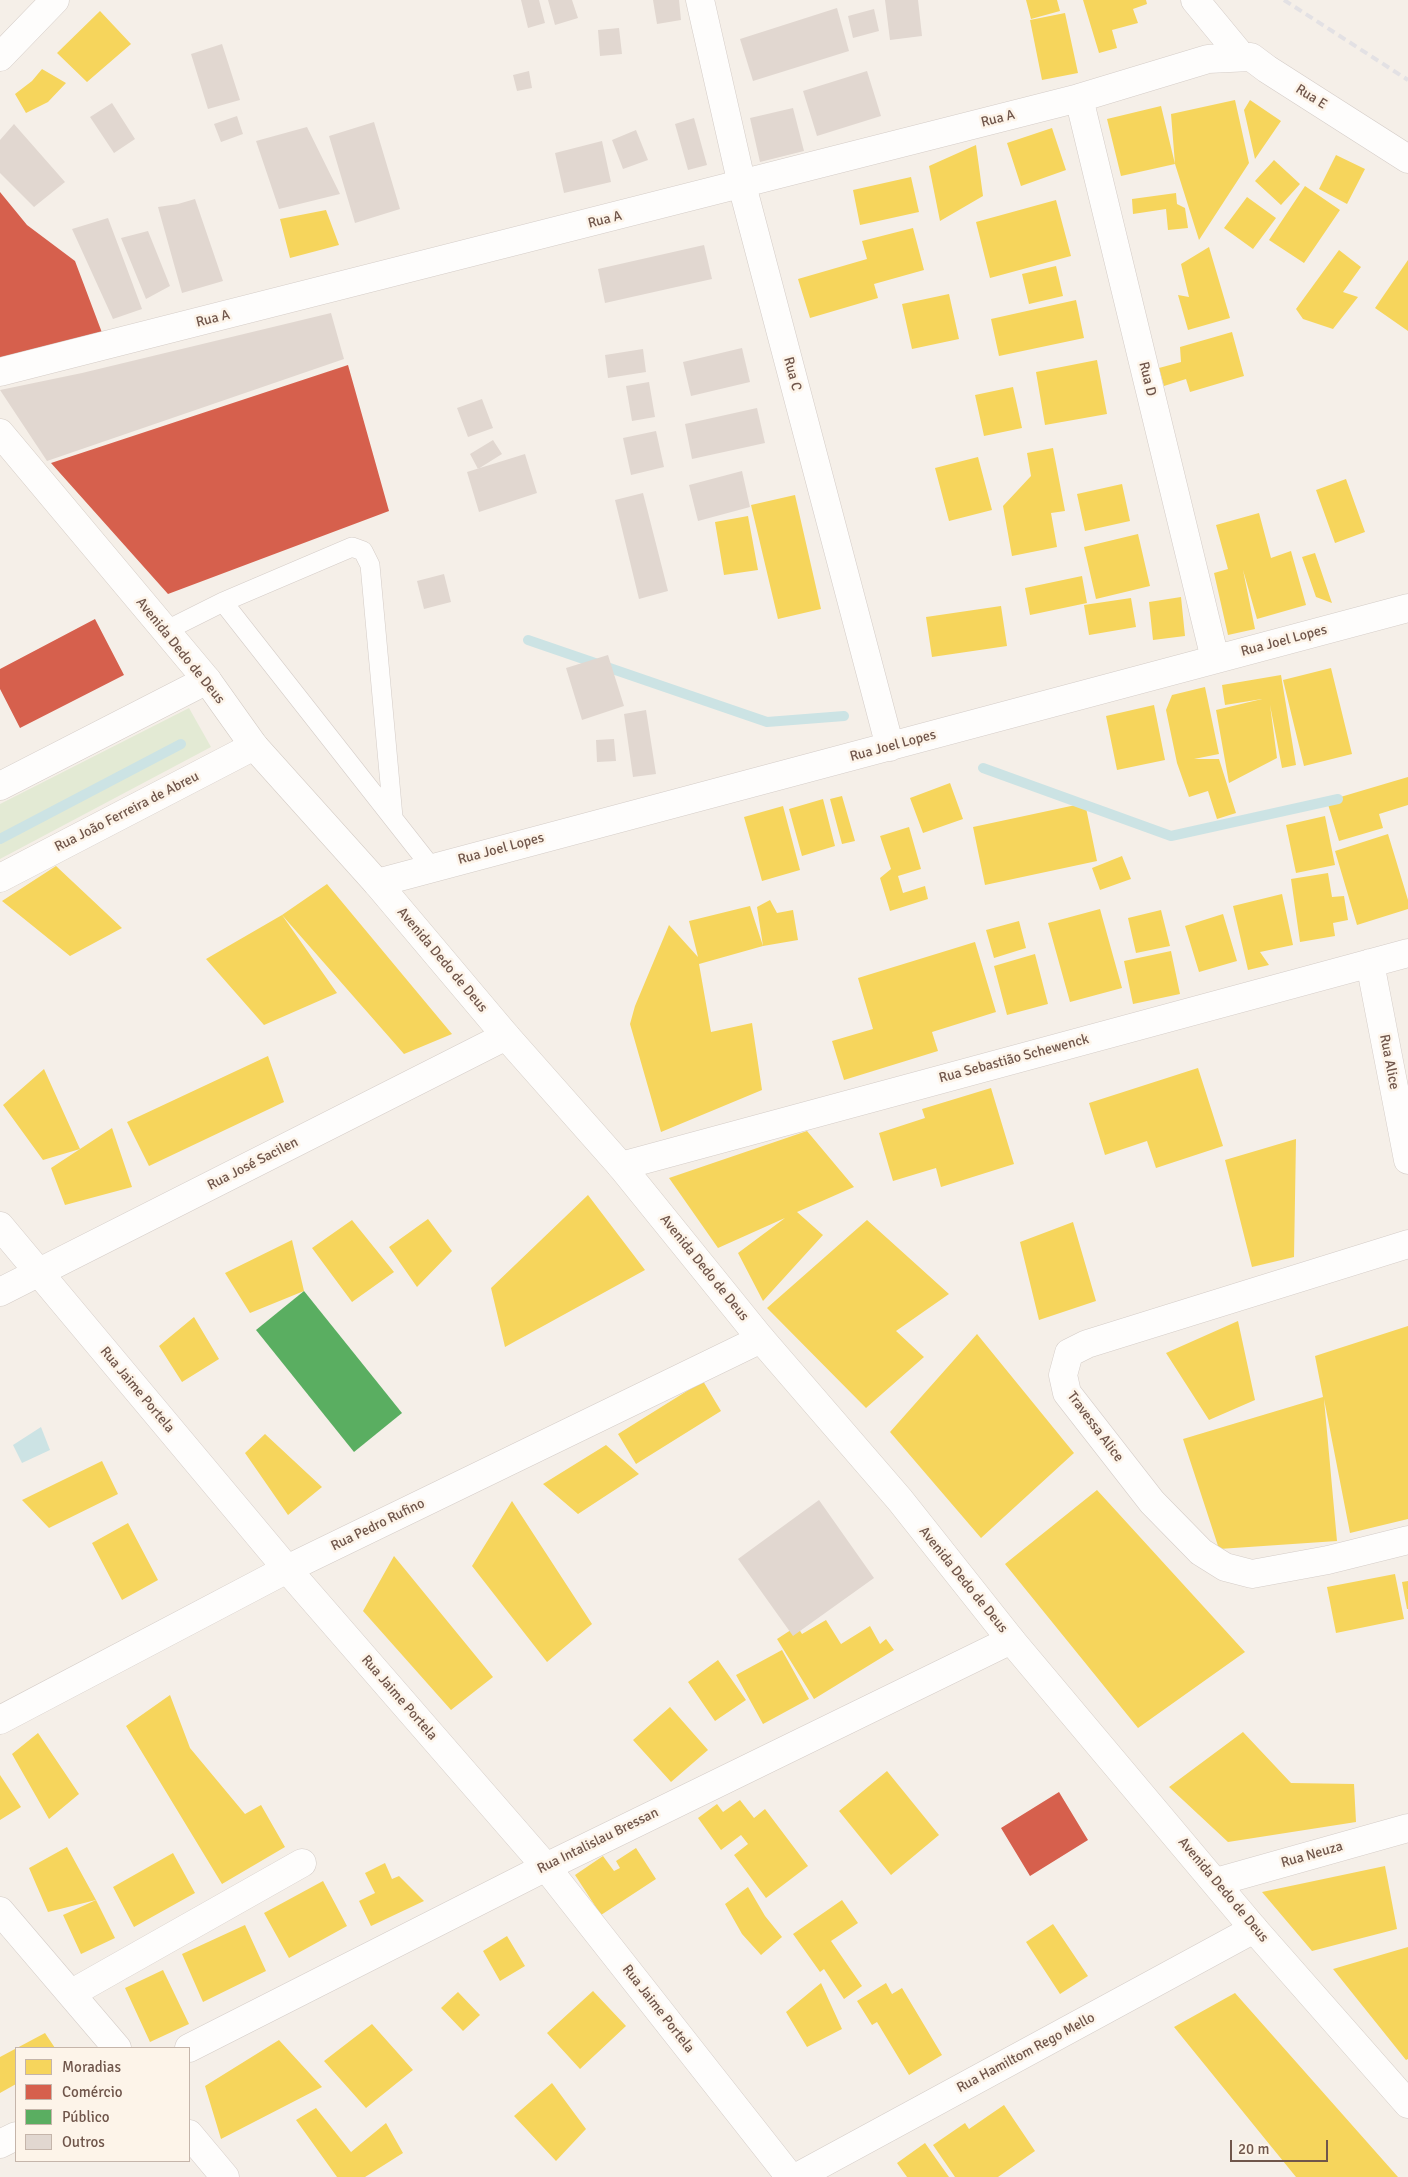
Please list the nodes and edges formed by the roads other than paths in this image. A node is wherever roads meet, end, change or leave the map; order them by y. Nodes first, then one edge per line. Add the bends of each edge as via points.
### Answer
1 (55, 0) edge
2 (700, 0) edge
3 (1195, 0) edge
4 (0, 57) edge
5 (1242, 57) junction
6 (1208, 59) joint
7 (1079, 98) junction
8 (1408, 159) edge
9 (742, 185) junction
10 (0, 372) edge
11 (0, 433) edge
12 (223, 602) junction
13 (1408, 608) edge
14 (165, 631) junction
15 (1215, 660) junction
16 (207, 680) junction
17 (254, 746) junction
18 (890, 747) junction
19 (0, 786) edge
20 (392, 818) junction
21 (432, 868) junction
22 (0, 878) edge
23 (377, 882) junction
24 (1408, 953) edge
25 (1370, 963) junction
26 (506, 1036) junction
27 (1408, 1160) edge
28 (621, 1166) junction
29 (0, 1226) edge
30 (1408, 1244) edge
31 (38, 1272) junction
32 (0, 1292) edge
33 (761, 1339) junction
34 (1408, 1540) edge
35 (287, 1569) junction
36 (1011, 1640) junction
37 (0, 1720) edge
38 (1408, 1828) edge
39 (302, 1862) dead end
40 (546, 1866) junction
41 (1216, 1882) junction
42 (0, 1910) edge
43 (1254, 1929) junction
44 (72, 1994) junction
45 (116, 2047) edge
46 (190, 2047) edge
47 (1408, 2104) edge
48 (190, 2135) edge
49 (15, 2136) edge
50 (0, 2144) edge
51 (226, 2177) edge
52 (790, 2177) edge
53 (797, 2177) edge

1 - 4 street
2 - 9 street, Rua C
3 - 5 street
5 - 6 street, Rua E
5 - 8 street, Rua E via 1251,57
6 - 7 street, Rua A
7 - 9 street, Rua A
7 - 15 street, Rua D
9 - 10 street, Rua A
9 - 18 street, Rua C
11 - 14 street, Avenida Dedo de Deus
12 - 14 lane
12 - 20 lane
12 - 20 lane via 352,547 363,551 370,565
13 - 15 street, Rua Joel Lopes
14 - 16 street, Avenida Dedo de Deus
15 - 18 street, Rua Joel Lopes
16 - 17 street, Avenida Dedo de Deus
16 - 19 street
17 - 22 street, Rua João Ferreira de Abreu
17 - 23 street, Avenida Dedo de Deus
18 - 21 street, Rua Joel Lopes
20 - 21 lane
21 - 23 street, Rua Joel Lopes
23 - 26 street, Avenida Dedo de Deus
24 - 25 street, Rua Sebastião Schewenck
25 - 27 street, Rua Alice
25 - 28 street, Rua Sebastião Schewenck
26 - 28 street, Avenida Dedo de Deus
26 - 31 street, Rua José Sacilen
28 - 33 street, Avenida Dedo de Deus
29 - 31 street, Rua Jaime Portela
30 - 34 street, Travessa Alice via 1088,1344 1069,1353 1063,1375 1067,1393 1152,1502 1201,1552 1225,1567 1252,1574 1328,1560
31 - 32 street, Rua José Sacilen
31 - 35 street, Rua Jaime Portela
33 - 35 street, Rua Pedro Rufino
33 - 36 street, Avenida Dedo de Deus via 900,1500
35 - 37 street, Rua Pedro Rufino
35 - 40 street, Rua Jaime Portela
36 - 40 street, Rua Intalislau Bressan
36 - 41 street, Avenida Dedo de Deus
38 - 41 street, Rua Neuza
39 - 44 street
40 - 46 street, Rua Intalislau Bressan
40 - 52 street, Rua Jaime Portela
41 - 43 street, Avenida Dedo de Deus
42 - 44 street
43 - 47 street, Avenida Dedo de Deus
43 - 53 street, Rua Hamiltom Rego Mello
44 - 45 street
48 - 51 street
49 - 50 street

